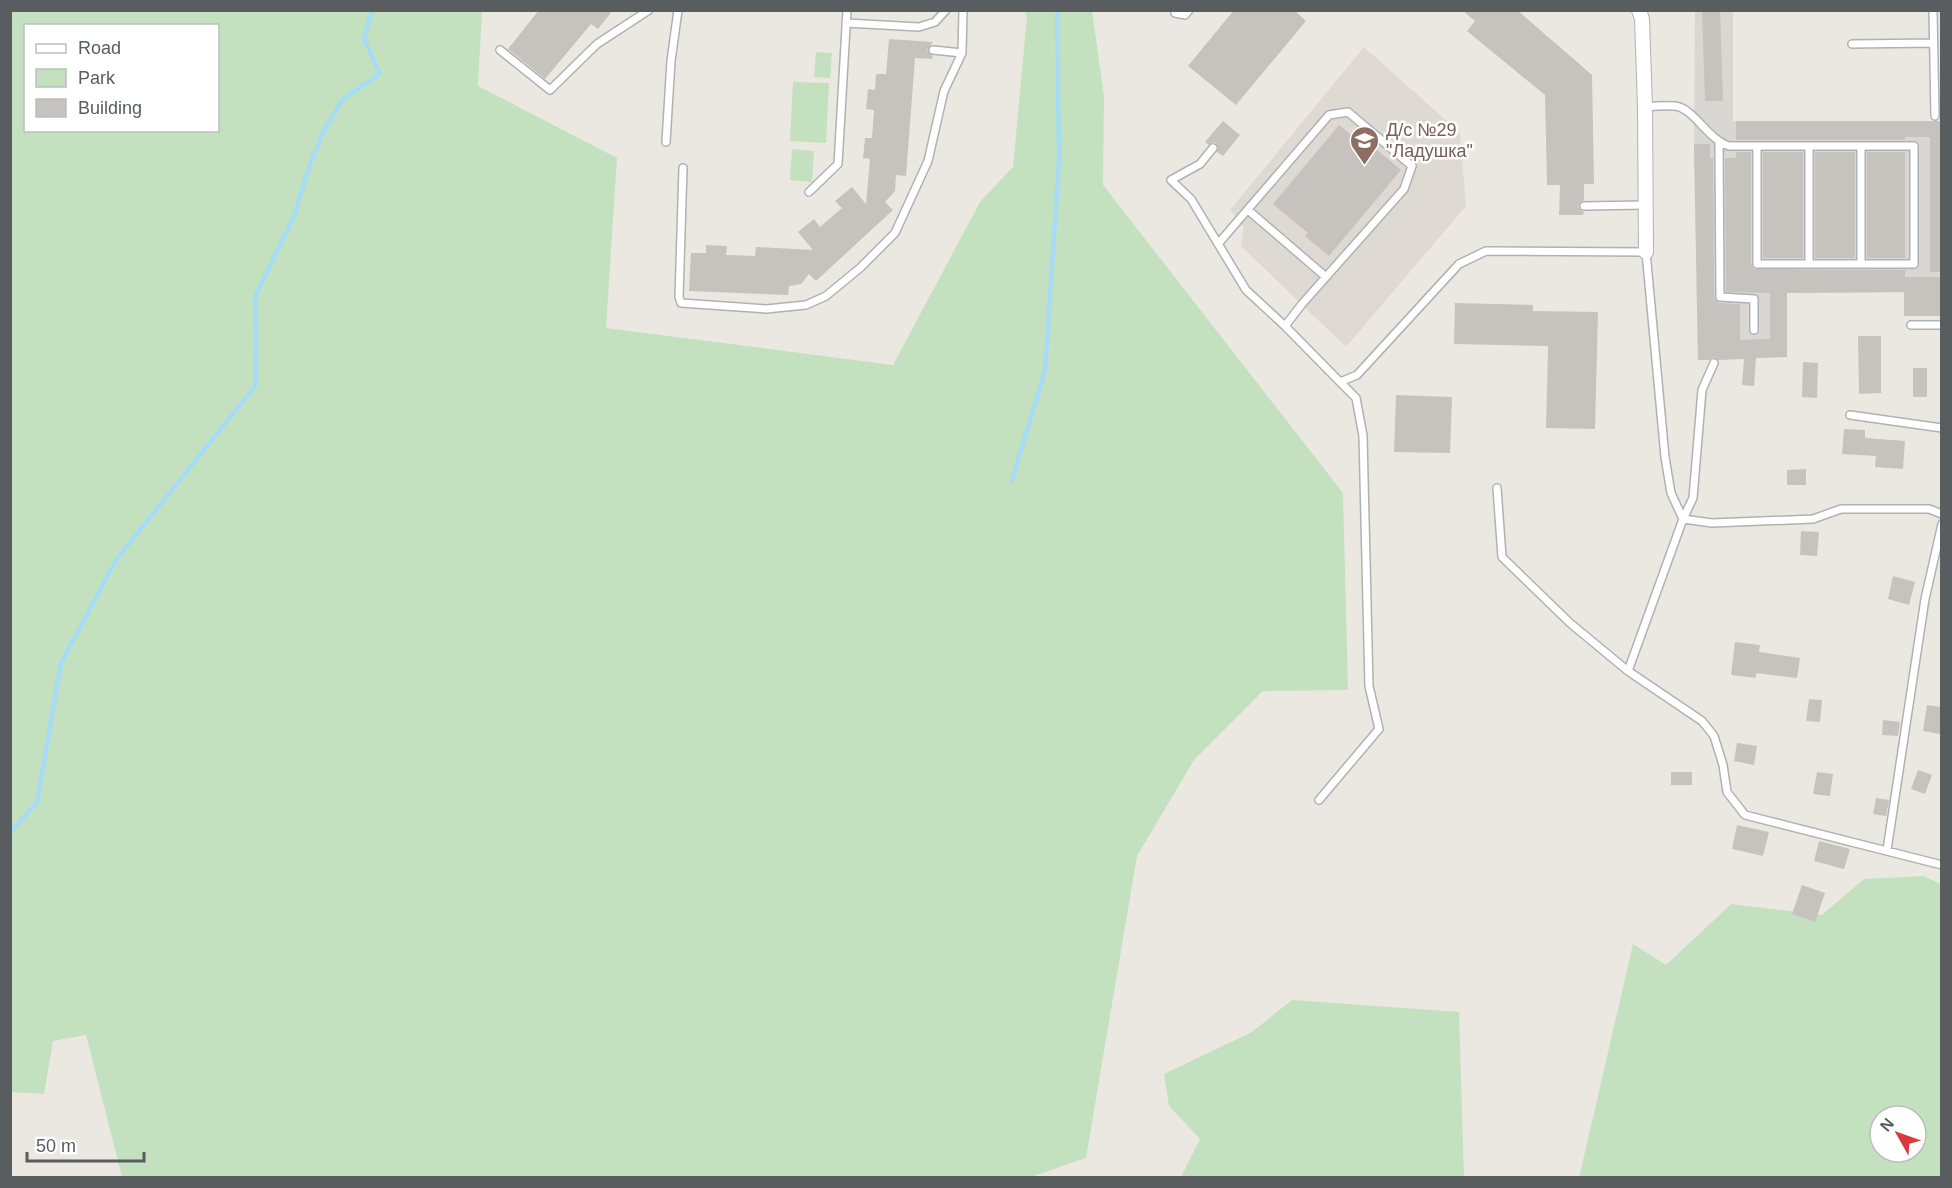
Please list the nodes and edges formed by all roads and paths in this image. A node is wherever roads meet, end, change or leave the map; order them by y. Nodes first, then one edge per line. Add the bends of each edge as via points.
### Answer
1 (649, 10) edge
2 (678, 10) edge
3 (847, 10) edge
4 (946, 10) edge
5 (963, 10) edge
6 (1174, 10) edge
7 (1189, 10) edge
8 (1639, 10) edge
9 (1933, 10) edge
10 (846, 23) junction
11 (1933, 43) junction
12 (1852, 44) dead end
13 (500, 50) dead end
14 (933, 50) dead end
15 (962, 53) junction
16 (1645, 107) junction
17 (1935, 116) dead end
18 (666, 142) dead end
19 (1719, 143) junction
20 (1757, 146) junction
21 (1809, 146) junction
22 (1861, 146) junction
23 (1213, 148) dead end
24 (683, 168) dead end
25 (809, 192) dead end
26 (1646, 205) junction
27 (1584, 206) dead end
28 (1248, 210) junction
29 (1218, 244) junction
30 (1646, 252) junction
31 (1809, 264) junction
32 (1861, 264) junction
33 (1326, 277) junction
34 (1911, 325) dead end
35 (1941, 325) edge
36 (1286, 326) junction
37 (1754, 330) dead end
38 (1714, 363) dead end
39 (1340, 382) junction
40 (1850, 415) dead end
41 (1941, 428) edge
42 (1497, 488) dead end
43 (1941, 514) edge
44 (1683, 519) junction
45 (1941, 525) edge
46 (1628, 671) junction
47 (1319, 800) dead end
48 (1887, 850) junction
49 (1941, 865) edge

1 - 13 lane via 597,44 550,90
2 - 18 lane
3 - 10 lane
4 - 10 lane via 934,22 919,27
5 - 15 lane
6 - 7 lane via 1185,15
8 - 16 street
9 - 11 lane
10 - 25 lane via 838,164
11 - 12 lane
11 - 17 lane
14 - 15 lane
15 - 24 lane via 944,91 928,161 895,233 826,296 806,305 766,309 681,303
16 - 19 lane via 1685,109
16 - 26 street
19 - 20 lane
19 - 37 lane via 1720,297 1754,299
20 - 21 lane
20 - 31 lane via 1757,264
21 - 22 lane
21 - 31 lane
22 - 32 lane
22 - 32 lane via 1914,146 1914,264
23 - 29 lane via 1200,164 1171,180 1191,199
26 - 27 lane
26 - 30 street
28 - 29 lane
28 - 33 lane
28 - 33 lane via 1329,115 1348,112 1412,166 1404,189
29 - 36 lane via 1246,290
30 - 39 lane via 1486,251 1459,264 1357,375
30 - 44 lane via 1665,457 1671,494
31 - 32 lane
33 - 36 lane
34 - 35 lane
36 - 39 lane
38 - 44 lane via 1702,390 1693,498
39 - 47 lane via 1356,398 1363,436 1368,686 1379,729
40 - 41 lane
42 - 46 lane via 1502,557 1570,623
43 - 44 lane via 1929,509 1841,509 1813,519 1713,523
44 - 46 lane
45 - 48 lane via 1925,599
46 - 48 lane via 1702,722 1714,736 1727,792 1745,814
48 - 49 lane

